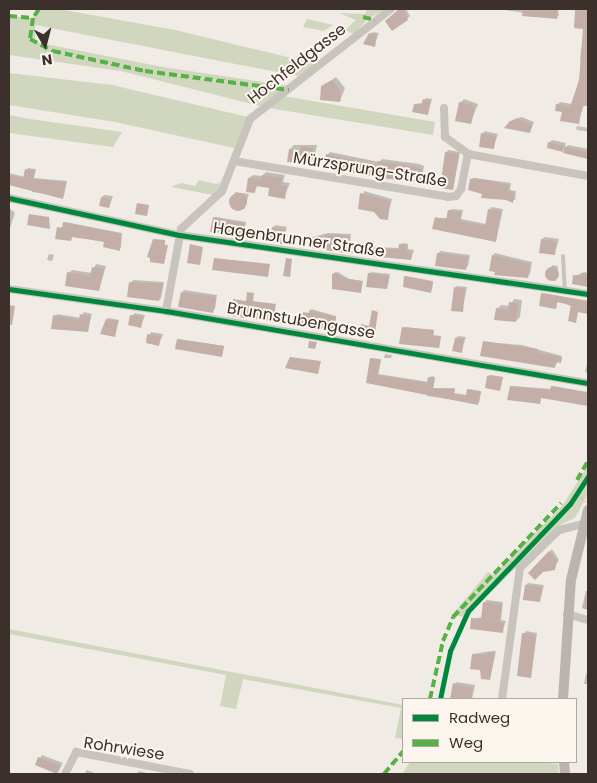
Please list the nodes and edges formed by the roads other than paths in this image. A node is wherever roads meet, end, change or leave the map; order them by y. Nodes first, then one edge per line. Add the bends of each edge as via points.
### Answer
1 (390, 9) edge
2 (444, 108) dead end
3 (578, 128) dead end
4 (588, 130) edge
5 (468, 154) junction
6 (234, 161) junction
7 (588, 176) edge
8 (9, 198) edge
9 (179, 235) junction
10 (563, 256) dead end
11 (9, 289) edge
12 (565, 291) junction
13 (588, 294) edge
14 (166, 311) junction
15 (588, 383) edge
16 (588, 510) edge
17 (586, 522) edge
18 (568, 614) junction
19 (588, 620) edge
20 (502, 698) edge
21 (563, 698) edge
22 (65, 774) edge
23 (190, 774) edge

1 - 6 street, Hochfeldgasse via 255,114
2 - 5 street via 445,137
3 - 4 lane
5 - 6 street, Mürzsprung-Straße via 462,189 456,196 448,197
5 - 7 street
6 - 9 street, Hochfeldgasse via 222,191 187,221
8 - 9 street, Hagenbrunner Straße
9 - 12 street, Hagenbrunner Straße
9 - 14 street, Hochfeldgasse
10 - 12 lane
11 - 14 street, Brunnstubengasse
12 - 13 street, Hagenbrunner Straße
14 - 15 street, Brunnstubengasse
16 - 17 main road
17 - 18 main road via 574,562
17 - 20 street via 559,530 520,568
18 - 19 street
18 - 21 main road
22 - 23 street, Rohrwiese via 76,752

